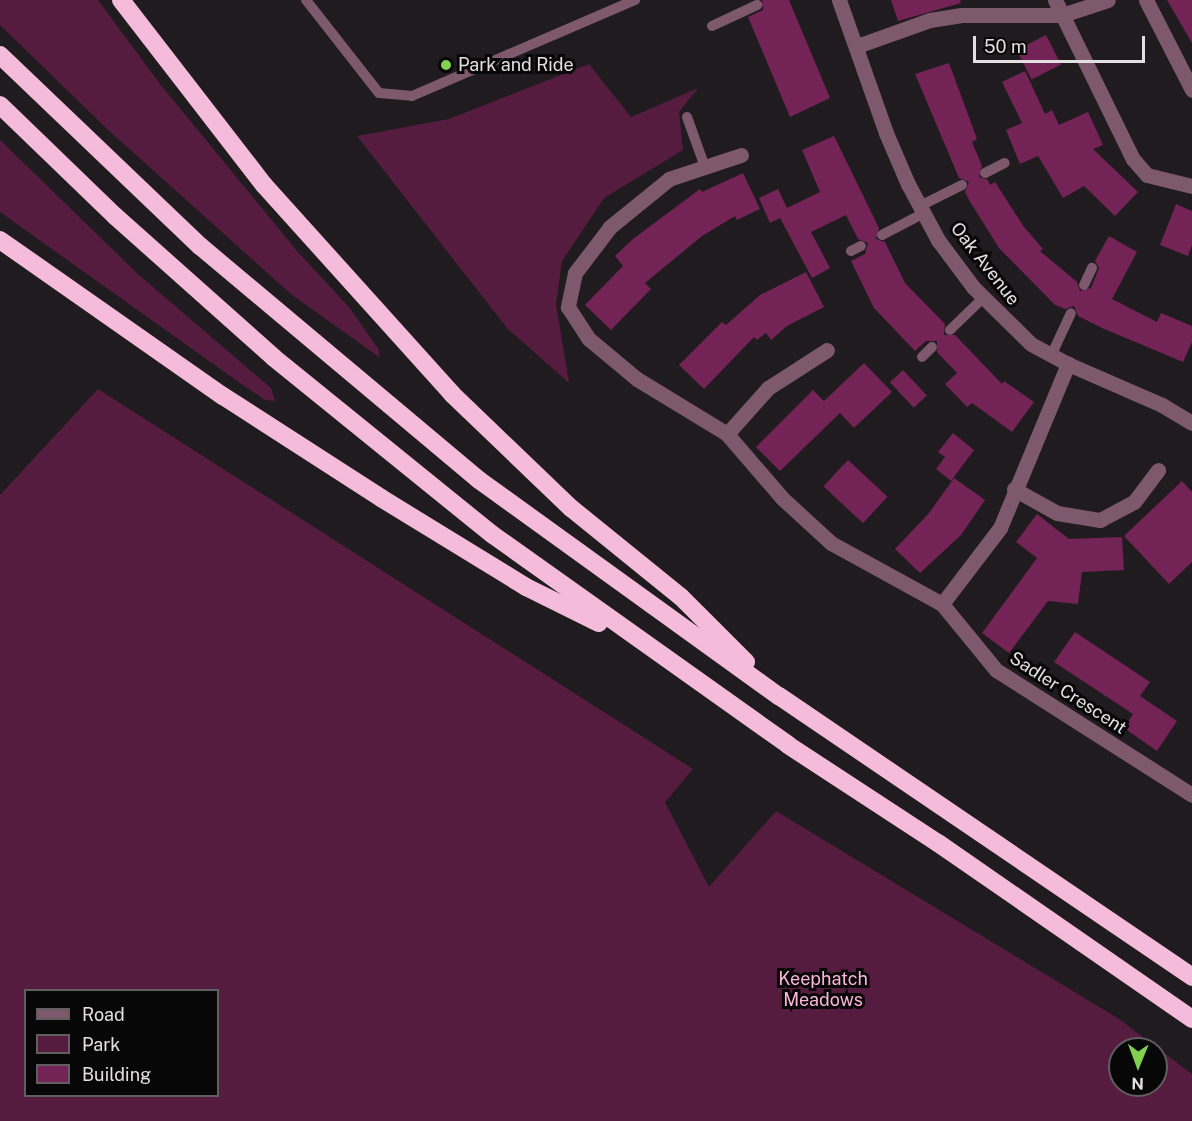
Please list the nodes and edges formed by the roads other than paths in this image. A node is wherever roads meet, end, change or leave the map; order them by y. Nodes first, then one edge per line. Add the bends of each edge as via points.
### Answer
1 (121, 0) edge
2 (306, 0) edge
3 (635, 0) edge
4 (839, 0) edge
5 (1055, 0) edge
6 (1108, 0) edge
7 (1146, 0) edge
8 (757, 5) dead end
9 (1062, 15) junction
10 (712, 26) dead end
11 (857, 46) junction
12 (0, 55) edge
13 (1192, 90) edge
14 (0, 105) edge
15 (687, 117) dead end
16 (741, 155) dead end
17 (1005, 163) dead end
18 (705, 167) junction
19 (985, 173) dead end
20 (962, 185) dead end
21 (1192, 186) edge
22 (922, 210) junction
23 (882, 235) dead end
24 (0, 240) edge
25 (1092, 268) dead end
26 (1084, 285) dead end
27 (983, 297) junction
28 (1071, 312) dead end
29 (950, 330) dead end
30 (932, 347) dead end
31 (827, 350) dead end
32 (1051, 356) junction
33 (922, 357) dead end
34 (1068, 364) junction
35 (1192, 423) edge
36 (727, 434) junction
37 (1158, 470) dead end
38 (1014, 489) junction
39 (942, 604) junction
40 (642, 644) junction
41 (779, 696) junction
42 (1192, 795) edge
43 (1192, 977) edge
44 (1192, 1019) edge

1 - 41 highway via 264,185 452,394 572,508 681,597
2 - 3 lane via 380,93 412,96
4 - 11 street, Oak Avenue
5 - 9 street
6 - 9 street
7 - 13 street
8 - 10 lane
9 - 11 street via 962,15 930,20
9 - 21 street via 1133,159 1148,175
11 - 22 street, Oak Avenue via 886,133
12 - 41 highway via 200,246 393,410 488,487
14 - 40 highway via 115,216 273,357 493,535
15 - 18 lane
16 - 18 street, Sadler Crescent
17 - 19 lane
18 - 36 street, Sadler Crescent via 669,179 610,227 575,273 568,307 589,339 637,379
20 - 22 lane
22 - 23 lane
22 - 27 street, Oak Avenue via 938,240
24 - 40 highway via 223,396 381,498 526,587
25 - 26 lane
27 - 29 lane
27 - 32 street, Oak Avenue via 1004,321
28 - 32 lane
30 - 33 lane
31 - 36 street via 768,388
32 - 34 street, Oak Avenue
34 - 35 street, Oak Avenue
34 - 38 street
36 - 39 street, Sadler Crescent via 782,498 831,543
37 - 38 street via 1134,502 1100,520 1058,513
38 - 39 street via 1000,528
39 - 42 street, Sadler Crescent via 996,670
40 - 44 highway
41 - 43 highway

